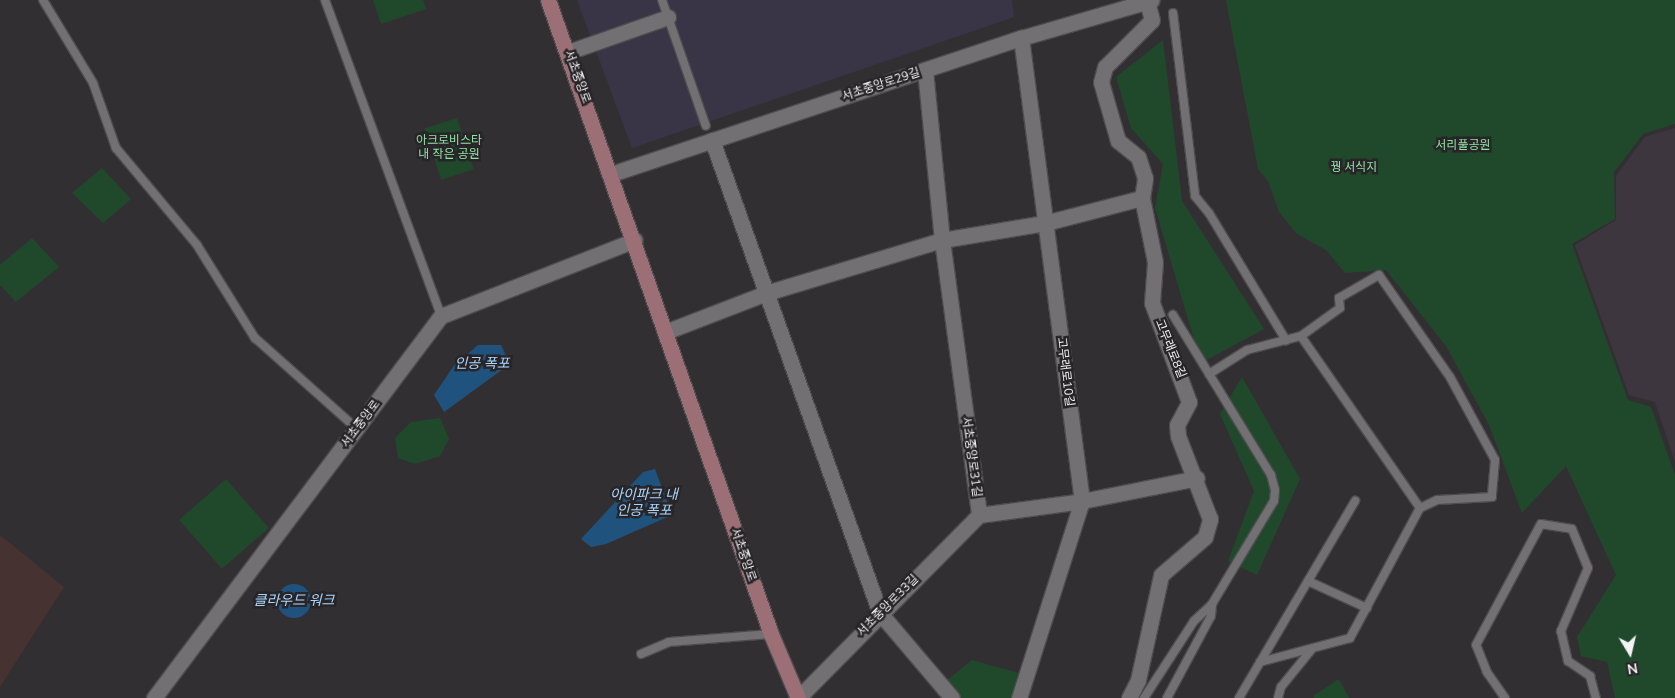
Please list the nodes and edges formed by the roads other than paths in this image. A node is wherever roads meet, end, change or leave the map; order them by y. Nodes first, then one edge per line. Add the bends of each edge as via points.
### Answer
1 (43, 0) edge
2 (325, 0) edge
3 (548, 0) edge
4 (662, 0) edge
5 (1150, 0) edge
6 (1173, 13) dead end
7 (668, 17) junction
8 (1021, 38) junction
9 (568, 52) junction
10 (925, 70) junction
11 (709, 133) junction
12 (611, 174) junction
13 (1142, 198) junction
14 (1045, 223) junction
15 (635, 240) junction
16 (942, 240) junction
17 (766, 293) junction
18 (1173, 315) dead end
19 (440, 316) junction
20 (665, 332) junction
21 (1301, 336) junction
22 (1286, 340) junction
23 (1210, 374) junction
24 (357, 429) junction
25 (1196, 478) junction
26 (1082, 501) junction
27 (1355, 501) dead end
28 (1420, 508) junction
29 (979, 514) junction
30 (1308, 581) junction
31 (1212, 604) junction
32 (1367, 608) junction
33 (880, 613) junction
34 (771, 634) junction
35 (1312, 649) junction
36 (641, 654) dead end
37 (1260, 662) junction
38 (154, 698) edge
39 (798, 698) edge
40 (952, 698) edge
41 (1019, 698) edge
42 (1130, 698) edge
43 (1144, 698) edge
44 (1167, 698) edge
45 (1239, 698) edge
46 (1278, 698) edge
47 (1504, 698) edge
48 (1596, 698) edge

1 - 24 lane via 93,83 116,148 197,245 255,338
2 - 19 lane
3 - 9 main road, 서초중앙로
4 - 7 lane
5 - 8 street, 서초중앙로29길
5 - 13 street, 고무래로8길 via 1152,20 1105,67 1101,82 1118,141 1138,157 1145,178
6 - 22 lane via 1194,196 1209,213
7 - 9 street
7 - 11 lane
8 - 10 street, 서초중앙로29길
8 - 14 street, 고무래로10길
9 - 12 main road, 서초중앙로
10 - 11 street, 서초중앙로29길
10 - 16 street, 서초중앙로31길
11 - 12 street, 서초중앙로29길
11 - 17 street
12 - 15 main road, 서초중앙로
13 - 14 street
13 - 25 street, 고무래로8길 via 1155,262 1152,304 1189,402 1177,425
14 - 16 street
14 - 26 street, 고무래로10길
15 - 19 street
15 - 20 main road, 서초중앙로
16 - 17 street
16 - 29 street, 서초중앙로31길
17 - 20 street
17 - 33 street
18 - 23 lane
19 - 24 street, 서초중앙로
20 - 34 main road, 서초중앙로
21 - 22 lane
21 - 28 lane
21 - 28 lane via 1340,308 1339,298 1379,275 1429,343 1495,460 1492,497 1437,500
22 - 23 lane via 1247,350
23 - 31 lane via 1271,475 1275,490 1274,501
24 - 38 street, 서초중앙로
25 - 26 street, 서초중앙로31길
25 - 42 street, 고무래로8길 via 1210,519 1205,536 1161,576 1138,680
26 - 29 street, 서초중앙로31길
26 - 41 street, 고무래로10길
27 - 30 lane
28 - 32 lane
29 - 33 street, 서초중앙로33길
30 - 32 lane
30 - 37 lane
31 - 43 lane via 1194,621
31 - 44 lane via 1211,616
32 - 35 lane via 1350,638
33 - 39 street, 서초중앙로33길
33 - 40 street
34 - 36 lane via 670,642
34 - 39 main road, 서초중앙로
35 - 37 lane
35 - 46 lane via 1281,687
37 - 45 lane
47 - 48 lane via 1487,672 1476,645 1541,524 1572,529 1588,568 1561,631 1568,661 1590,676

